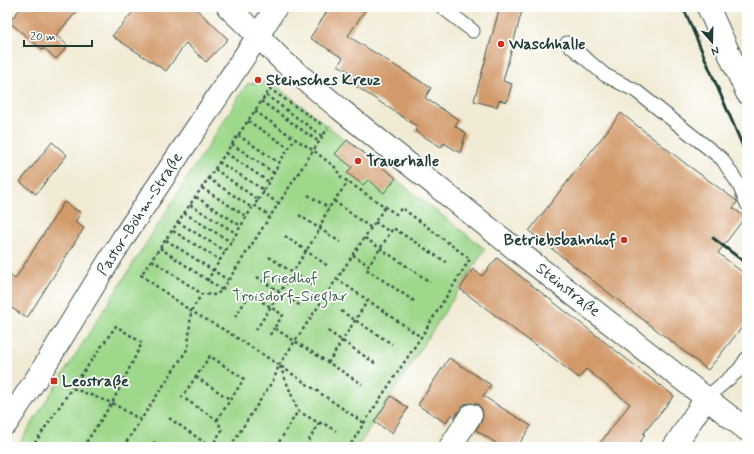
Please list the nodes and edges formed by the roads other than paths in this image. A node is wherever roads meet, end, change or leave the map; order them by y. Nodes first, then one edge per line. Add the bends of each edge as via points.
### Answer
1 (228, 7) edge
2 (276, 7) edge
3 (442, 7) edge
4 (708, 7) edge
5 (473, 31) dead end
6 (258, 36) junction
7 (567, 43) dead end
8 (747, 93) edge
9 (747, 204) edge
10 (747, 358) edge
11 (706, 398) junction
12 (471, 415) dead end
13 (7, 423) edge
14 (747, 430) edge
15 (450, 447) edge
16 (674, 447) edge

1 - 6 street, Steinstraße
2 - 6 street, Pastor-Böhm-Straße
3 - 5 lane
4 - 8 street
6 - 11 street, Steinstraße via 340,110
6 - 13 street, Pastor-Böhm-Straße via 124,238
7 - 9 lane via 605,75 636,92 722,159
10 - 11 lane via 739,370
11 - 14 street, Steinstraße
11 - 16 street
12 - 15 street

